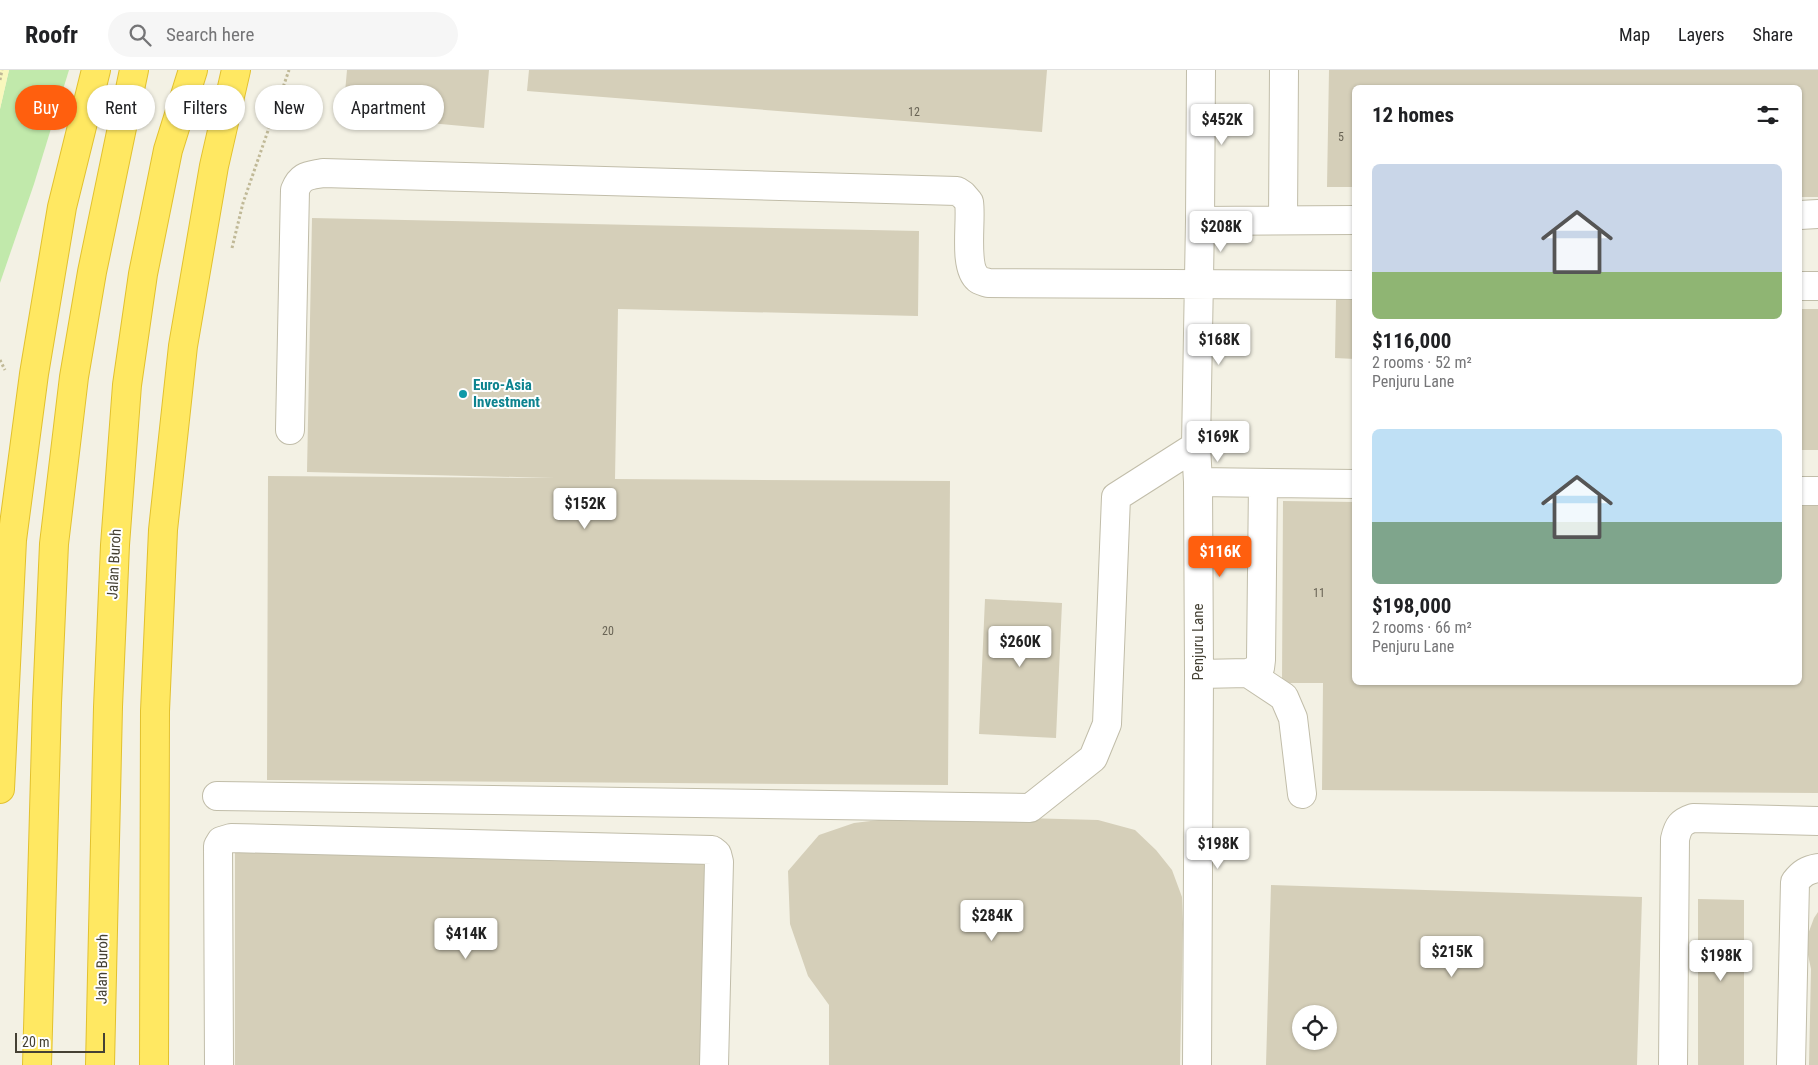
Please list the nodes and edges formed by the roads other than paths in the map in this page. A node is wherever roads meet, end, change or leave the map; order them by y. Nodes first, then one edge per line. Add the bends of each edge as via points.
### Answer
1 (96, 70) edge
2 (134, 70) edge
3 (193, 70) edge
4 (236, 70) edge
5 (1201, 70) edge
6 (1284, 70) edge
7 (1802, 214) edge
8 (1818, 214) edge
9 (1282, 220) junction
10 (1352, 220) edge
11 (1200, 221) junction
12 (1200, 284) junction
13 (1352, 285) edge
14 (1802, 286) edge
15 (1818, 286) edge
16 (290, 430) dead end
17 (1196, 446) junction
18 (1198, 482) junction
19 (1263, 483) junction
20 (1352, 484) edge
21 (1802, 491) edge
22 (1818, 491) edge
23 (1248, 673) junction
24 (1199, 674) junction
25 (0, 789) edge
26 (1302, 794) dead end
27 (217, 796) dead end
28 (1818, 821) edge
29 (1818, 868) edge
30 (37, 1065) edge
31 (100, 1065) edge
32 (154, 1065) edge
33 (219, 1065) edge
34 (714, 1065) edge
35 (1197, 1065) edge
36 (1673, 1065) edge
37 (1791, 1065) edge

1 - 25 highway via 62,207 12,540
2 - 30 highway via 74,377 54,544
3 - 31 highway, Jalan Buroh via 168,150 143,274 127,385 115,545 108,707
4 - 32 highway via 214,166 183,346 163,530 155,711
5 - 11 street, Penjuru Lane
6 - 9 street
7 - 8 street
9 - 10 street
9 - 11 street
11 - 12 street, Penjuru Lane
12 - 13 street
12 - 16 street via 988,284 972,271 969,202 957,191 306,176 298,182 295,190
12 - 17 street, Penjuru Lane
14 - 15 street
17 - 18 street, Penjuru Lane
17 - 27 street via 1116,496 1106,724 1093,758 1030,808
18 - 19 street
18 - 24 street, Penjuru Lane
19 - 20 street
19 - 23 street via 1262,660 1260,668
21 - 22 street
23 - 24 street
23 - 26 street via 1284,697 1293,718
24 - 35 street, Penjuru Lane
28 - 36 street via 1693,818 1682,821 1675,838
29 - 37 street via 1801,874 1795,882
33 - 34 street via 218,846 221,841 231,838 712,850 719,862

